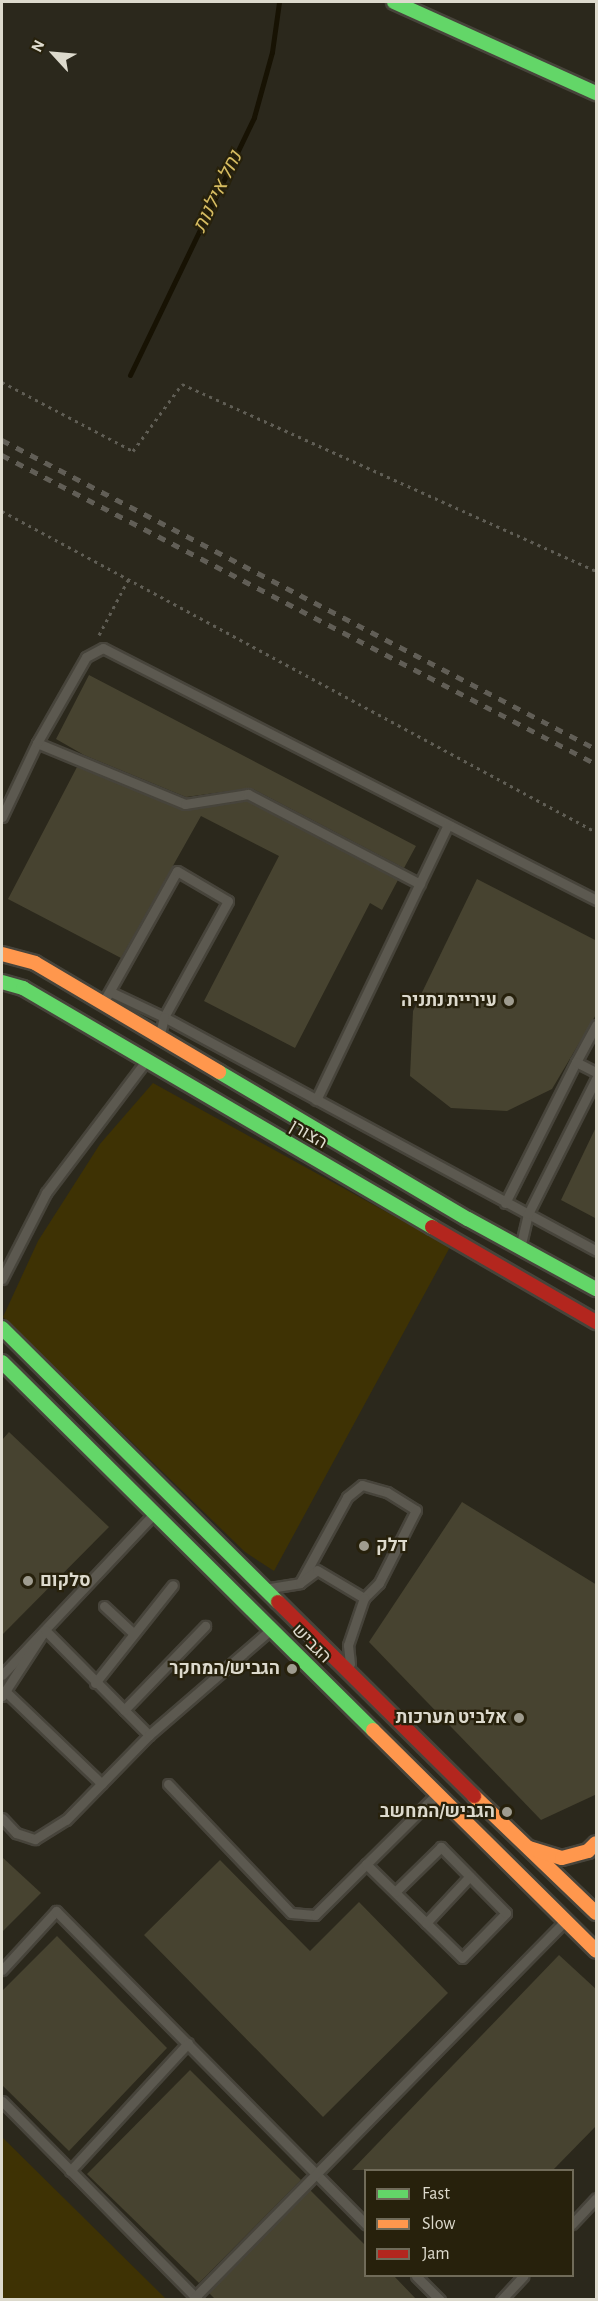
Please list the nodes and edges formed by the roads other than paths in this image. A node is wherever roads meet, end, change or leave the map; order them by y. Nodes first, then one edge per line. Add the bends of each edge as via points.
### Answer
1 (394, 2) edge
2 (597, 93) edge
3 (37, 743) junction
4 (4, 803) edge
5 (2, 817) edge
6 (447, 825) junction
7 (420, 884) junction
8 (597, 900) edge
9 (2, 954) edge
10 (2, 982) edge
11 (106, 998) junction
12 (164, 1017) junction
13 (597, 1025) edge
14 (153, 1049) junction
15 (576, 1062) junction
16 (597, 1072) edge
17 (597, 1079) edge
18 (316, 1100) junction
19 (505, 1203) junction
20 (528, 1214) junction
21 (520, 1247) junction
22 (597, 1251) edge
23 (2, 1279) edge
24 (597, 1289) edge
25 (597, 1322) edge
26 (2, 1328) edge
27 (2, 1362) edge
28 (154, 1514) junction
29 (300, 1583) junction
30 (173, 1585) dead end
31 (266, 1588) junction
32 (364, 1598) junction
33 (104, 1606) dead end
34 (205, 1626) dead end
35 (45, 1630) junction
36 (271, 1630) junction
37 (133, 1633) junction
38 (351, 1672) junction
39 (2, 1675) edge
40 (95, 1683) junction
41 (3, 1693) edge
42 (124, 1710) junction
43 (149, 1735) junction
44 (456, 1778) junction
45 (102, 1784) junction
46 (168, 1784) dead end
47 (437, 1795) junction
48 (2, 1818) edge
49 (597, 1844) edge
50 (524, 1845) junction
51 (597, 1854) edge
52 (366, 1864) junction
53 (470, 1876) junction
54 (395, 1892) junction
55 (572, 1893) junction
56 (594, 1906) edge
57 (564, 1921) junction
58 (426, 1923) junction
59 (597, 1951) edge
60 (2, 1970) edge
61 (188, 2043) junction
62 (2, 2101) edge
63 (70, 2171) junction
64 (315, 2172) junction
65 (597, 2198) edge
66 (364, 2222) edge
67 (574, 2223) edge
68 (417, 2277) edge
69 (523, 2277) edge
70 (197, 2298) edge
71 (440, 2300) edge
72 (501, 2300) edge

1 - 2 street
3 - 4 lane
3 - 6 lane via 86,657 103,648
3 - 7 lane via 185,804 248,794
4 - 5 lane
6 - 7 lane
6 - 8 lane
7 - 18 lane
9 - 11 street, הצורן via 35,963
10 - 14 street, הצורן via 23,988
11 - 12 lane
11 - 12 lane via 177,871 228,901
11 - 14 street, הצורן
12 - 14 lane
12 - 18 lane
13 - 15 lane
14 - 21 street, הצורן
14 - 23 lane via 46,1193
14 - 25 street, הצורן
15 - 16 lane
15 - 19 lane
17 - 20 lane
18 - 19 lane
19 - 20 lane
20 - 21 lane
20 - 22 lane
21 - 24 street, הצורן
26 - 31 street, הגביש
27 - 28 street, הגביש
28 - 35 lane
28 - 36 street, הגביש
29 - 31 lane
29 - 32 lane via 317,1570
29 - 32 lane via 347,1497 362,1485 387,1492 416,1510 379,1583
30 - 37 lane
31 - 38 street, הגביש
32 - 38 lane via 348,1645
33 - 37 lane
34 - 42 lane
35 - 39 lane
35 - 40 lane
35 - 41 lane
36 - 43 lane
36 - 47 street, הגביש
37 - 40 lane
38 - 44 street, הגביש
40 - 42 lane
41 - 45 lane
42 - 43 lane
43 - 45 lane
44 - 47 lane
44 - 50 street, הגביש
45 - 48 lane via 66,1820 34,1839 16,1833
46 - 52 lane via 291,1913 315,1915
47 - 52 lane
47 - 57 street, הגביש
49 - 50 street via 588,1851 562,1858
50 - 55 street, הגביש
51 - 55 street
52 - 54 lane
53 - 54 lane via 441,1847
53 - 58 lane
53 - 58 lane via 506,1913 462,1958
54 - 58 lane
55 - 56 street, הגביש
55 - 57 street
56 - 57 street
57 - 59 street, הגביש
57 - 64 lane
60 - 61 lane via 56,1911
61 - 63 lane
61 - 64 lane
62 - 63 lane
63 - 70 lane
64 - 66 lane
64 - 70 lane
65 - 67 lane
68 - 71 lane
69 - 72 lane

